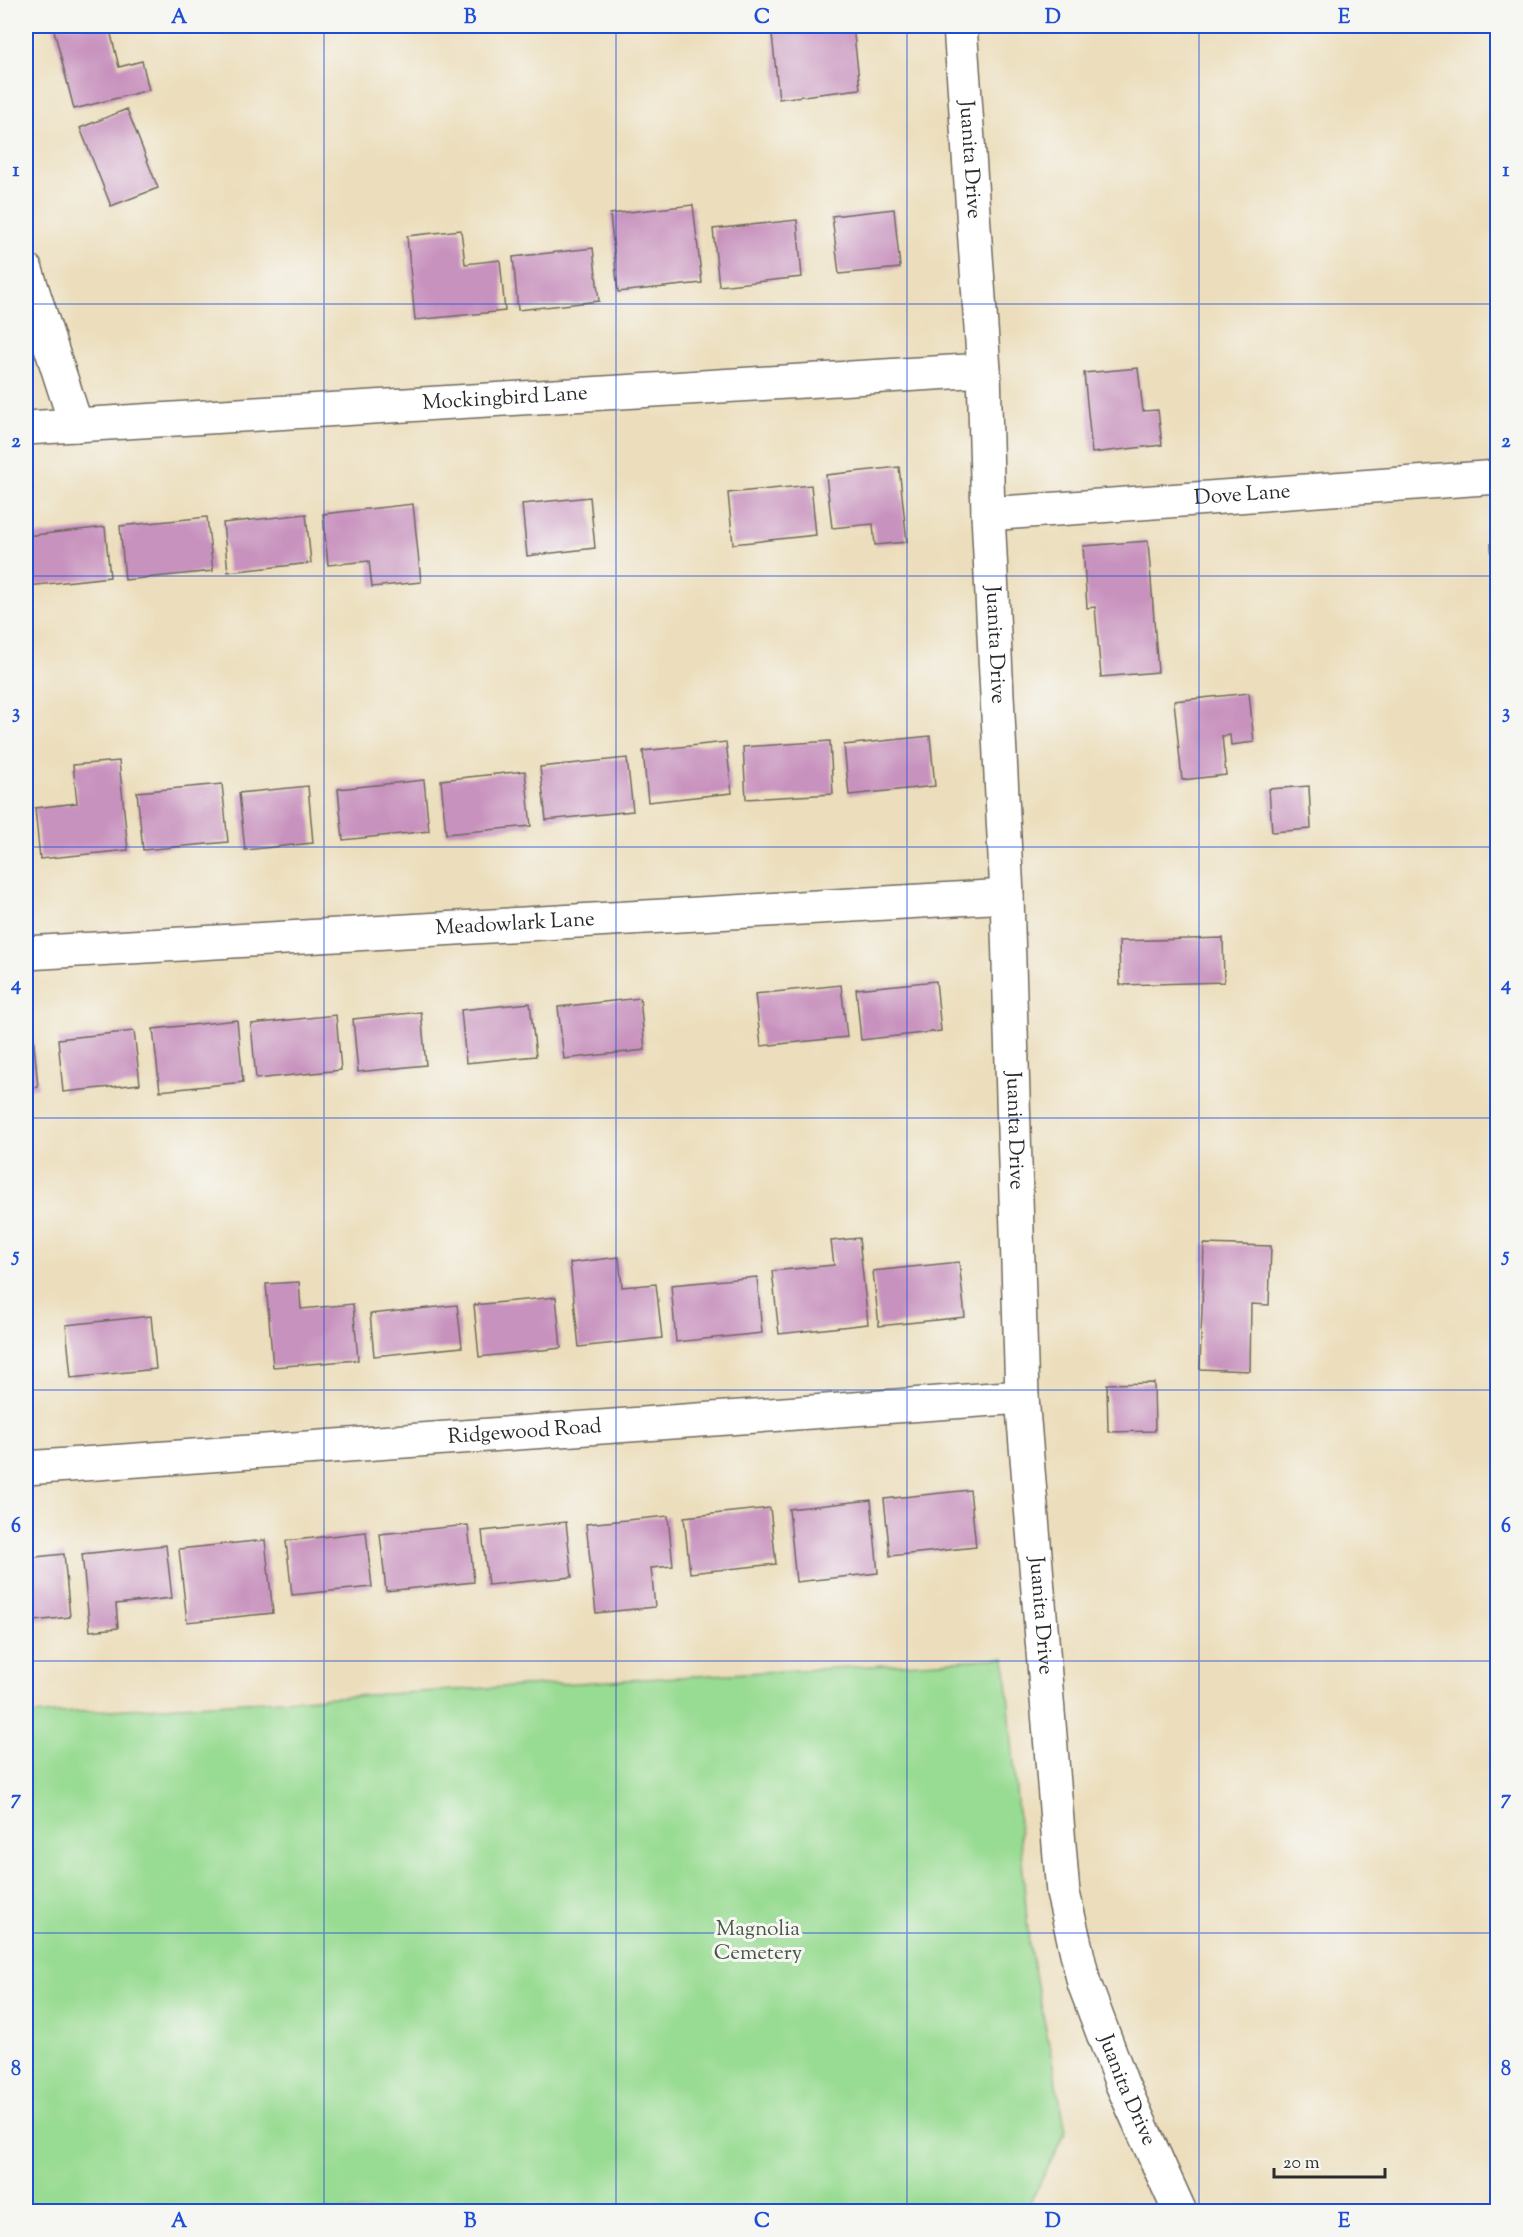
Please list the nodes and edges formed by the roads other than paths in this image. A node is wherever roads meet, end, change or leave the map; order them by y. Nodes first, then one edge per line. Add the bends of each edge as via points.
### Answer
1 (960, 26) edge
2 (26, 270) edge
3 (984, 370) junction
4 (76, 425) junction
5 (26, 428) edge
6 (1497, 477) edge
7 (988, 514) junction
8 (1007, 896) junction
9 (26, 953) edge
10 (1022, 1397) junction
11 (26, 1467) edge
12 (1180, 2211) edge

1 - 3 street, Juanita Drive
2 - 4 street
3 - 4 street, Mockingbird Lane
3 - 7 street, Juanita Drive
4 - 5 street, Mockingbird Lane
6 - 7 street, Dove Lane
7 - 8 street, Juanita Drive
8 - 9 street, Meadowlark Lane
8 - 10 street, Juanita Drive
10 - 11 street, Ridgewood Road
10 - 12 street, Juanita Drive via 1063,1893 1084,1983 1122,2084

